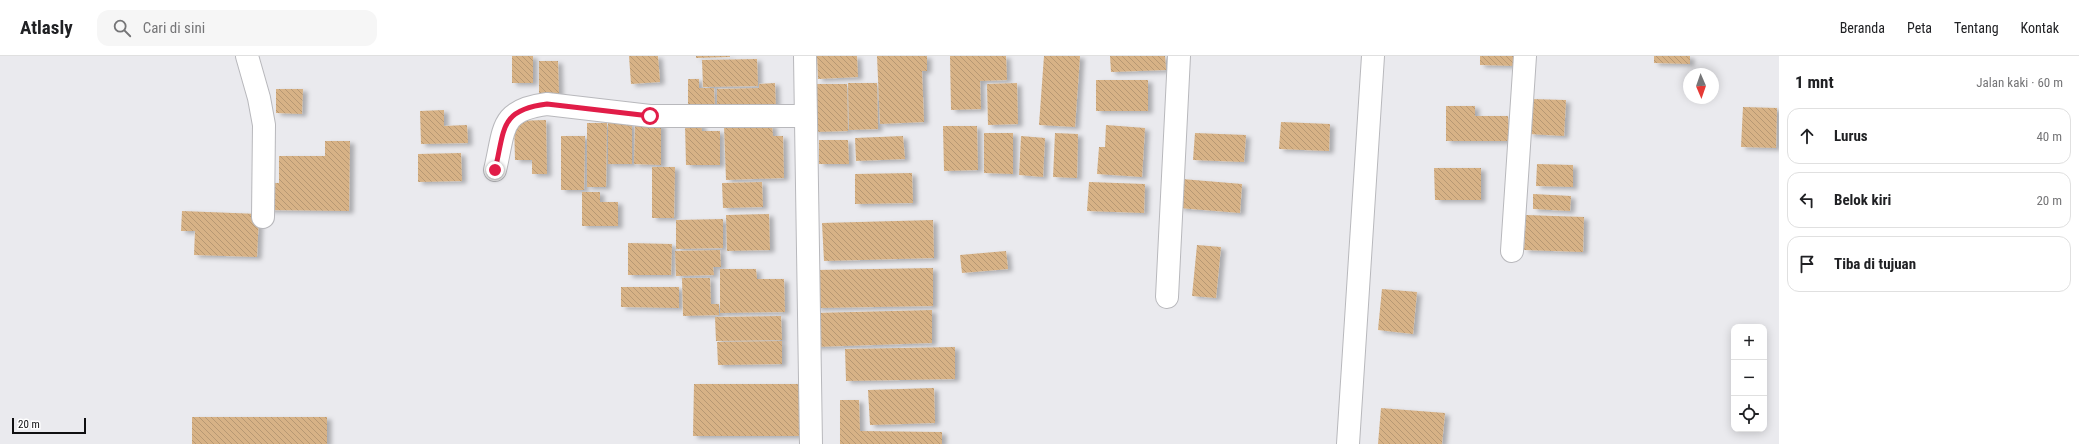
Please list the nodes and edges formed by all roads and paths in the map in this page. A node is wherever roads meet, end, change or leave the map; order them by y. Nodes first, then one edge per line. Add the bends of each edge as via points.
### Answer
1 (247, 56) edge
2 (805, 56) edge
3 (1179, 56) edge
4 (1374, 56) edge
5 (1525, 56) edge
6 (804, 116) junction
7 (495, 170) dead end
8 (263, 217) dead end
9 (1512, 251) dead end
10 (1167, 297) dead end
11 (811, 444) edge
12 (1348, 444) edge

1 - 8 street via 264,125
2 - 6 street
3 - 10 street
4 - 12 street
5 - 9 street
6 - 7 street via 677,117 547,104 532,106 518,111 506,122
6 - 11 street

